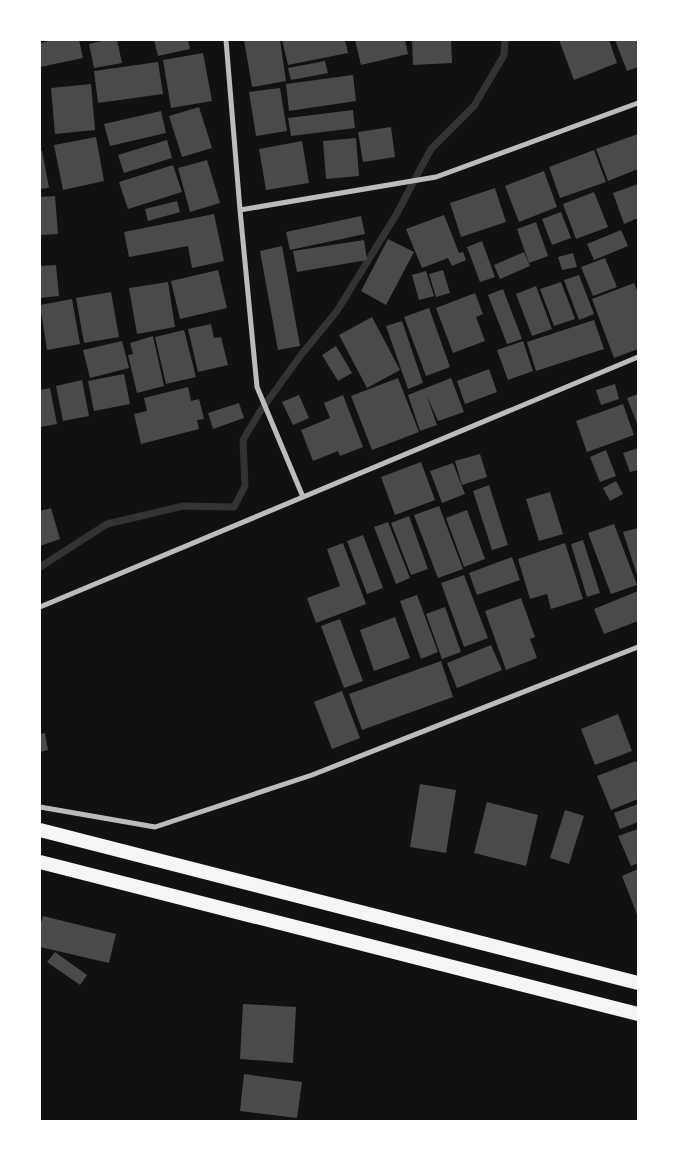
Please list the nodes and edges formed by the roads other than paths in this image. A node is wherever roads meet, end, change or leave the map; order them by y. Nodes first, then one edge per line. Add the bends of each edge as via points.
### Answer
1 (226, 40) edge
2 (638, 103) edge
3 (240, 210) junction
4 (638, 358) edge
5 (303, 497) junction
6 (40, 607) edge
7 (638, 647) edge
8 (40, 807) edge
9 (40, 830) edge
10 (40, 862) edge
11 (638, 983) edge
12 (638, 1014) edge

1 - 3 street
2 - 3 street via 436,177
3 - 5 street via 257,387
4 - 5 street
5 - 6 street
7 - 8 street via 312,775 155,827
9 - 11 highway
10 - 12 highway

